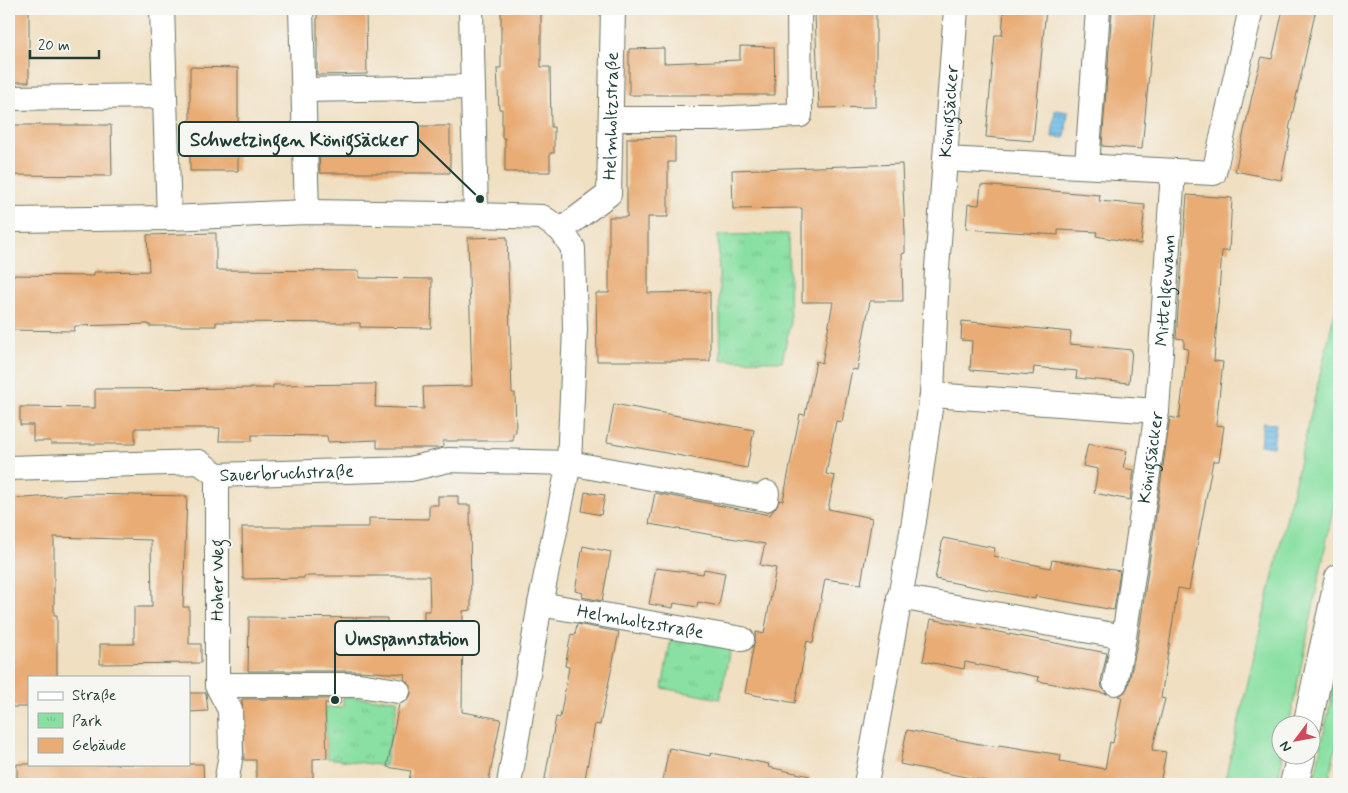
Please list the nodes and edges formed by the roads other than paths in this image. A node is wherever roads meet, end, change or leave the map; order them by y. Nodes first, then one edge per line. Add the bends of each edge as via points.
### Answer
1 (162, 9) edge
2 (301, 9) edge
3 (471, 9) edge
4 (613, 9) edge
5 (798, 9) edge
6 (956, 9) edge
7 (1098, 9) edge
8 (1251, 9) edge
9 (472, 87) junction
10 (304, 90) junction
11 (164, 96) junction
12 (9, 98) edge
13 (612, 119) junction
14 (945, 159) junction
15 (1087, 166) junction
16 (1172, 171) junction
17 (306, 212) junction
18 (476, 214) junction
19 (169, 218) junction
20 (9, 220) edge
21 (561, 230) junction
22 (932, 395) junction
23 (1157, 411) junction
24 (569, 464) junction
25 (9, 468) edge
26 (217, 475) junction
27 (767, 493) dead end
28 (1339, 578) edge
29 (900, 597) junction
30 (540, 604) junction
31 (1124, 637) junction
32 (742, 639) dead end
33 (1115, 683) dead end
34 (217, 685) junction
35 (398, 691) dead end
36 (1309, 716) edge
37 (1298, 766) edge
38 (226, 784) edge
39 (509, 784) edge
40 (866, 784) edge
41 (1294, 784) edge

1 - 11 street
2 - 10 street
3 - 9 street
4 - 13 street, Helmholtzstraße
5 - 13 street via 800,115
6 - 14 street, Königsäcker
7 - 15 street
8 - 16 street via 1214,173
9 - 10 street
9 - 18 street
10 - 17 street
11 - 12 street
11 - 19 street
13 - 21 street, Helmholtzstraße via 609,194
14 - 15 street
14 - 22 street, Königsäcker
15 - 16 street
16 - 23 street, Mittelgewann
17 - 18 street
17 - 19 street
18 - 21 street via 542,217
19 - 20 street
21 - 24 street via 573,248 575,329
22 - 23 street, Königsäcker
22 - 29 street, Königsäcker
23 - 31 street, Königsäcker
24 - 26 street, Sauerbruchstraße via 448,460 410,469
24 - 27 street via 766,499
24 - 30 street
25 - 26 street, Sauerbruchstraße via 199,462
26 - 34 street, Hoher Weg
28 - 36 main road
29 - 31 street
29 - 40 street, Königsäcker
30 - 32 street, Helmholtzstraße
30 - 39 street
31 - 33 street, Königsäcker
34 - 35 street via 359,685
34 - 38 street, Hoher Weg via 230,710 231,754
37 - 41 main road

